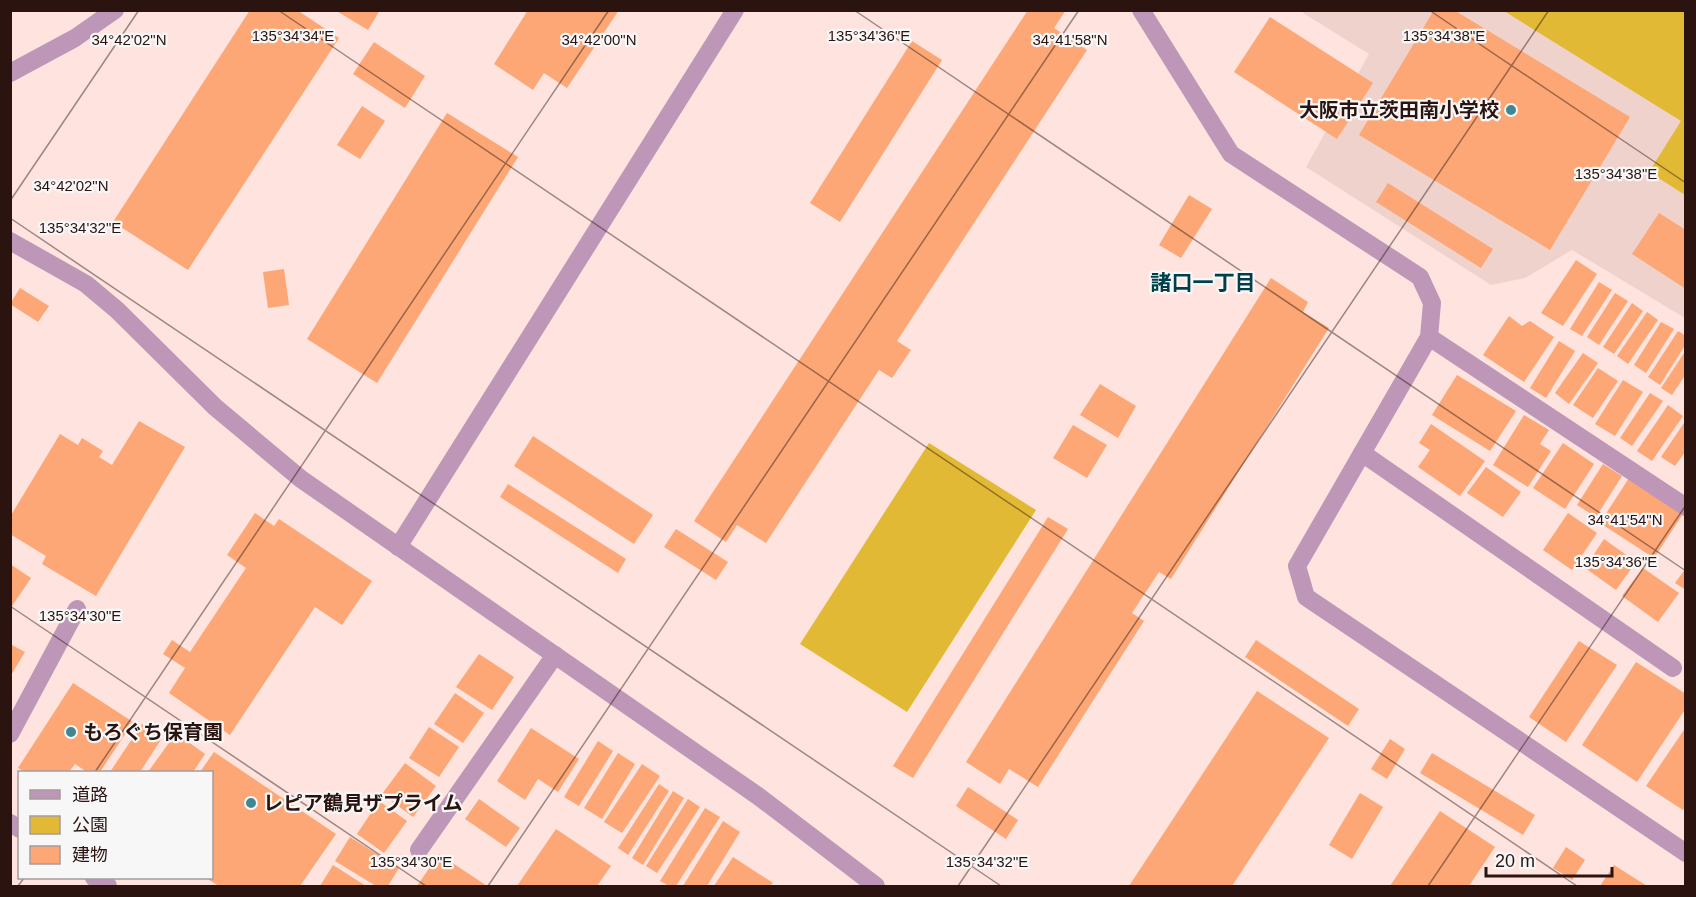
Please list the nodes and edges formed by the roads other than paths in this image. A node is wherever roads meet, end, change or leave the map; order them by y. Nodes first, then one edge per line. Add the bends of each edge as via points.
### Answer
1 (116, 10) edge
2 (735, 10) edge
3 (1141, 10) edge
4 (10, 73) edge
5 (10, 242) edge
6 (1429, 338) junction
7 (1362, 453) junction
8 (1686, 507) edge
9 (398, 547) junction
10 (76, 609) dead end
11 (555, 655) junction
12 (1673, 668) dead end
13 (10, 734) edge
14 (419, 850) dead end
15 (1686, 853) edge
16 (876, 886) edge

1 - 4 street via 75,38
2 - 9 street
3 - 6 street via 1230,154 1420,277 1432,303
5 - 9 street via 86,285 117,310 215,407 301,479
6 - 7 street
6 - 8 street
7 - 12 street
7 - 15 street via 1297,566 1306,597
9 - 11 street
10 - 13 street
11 - 14 street
11 - 16 street via 758,796

